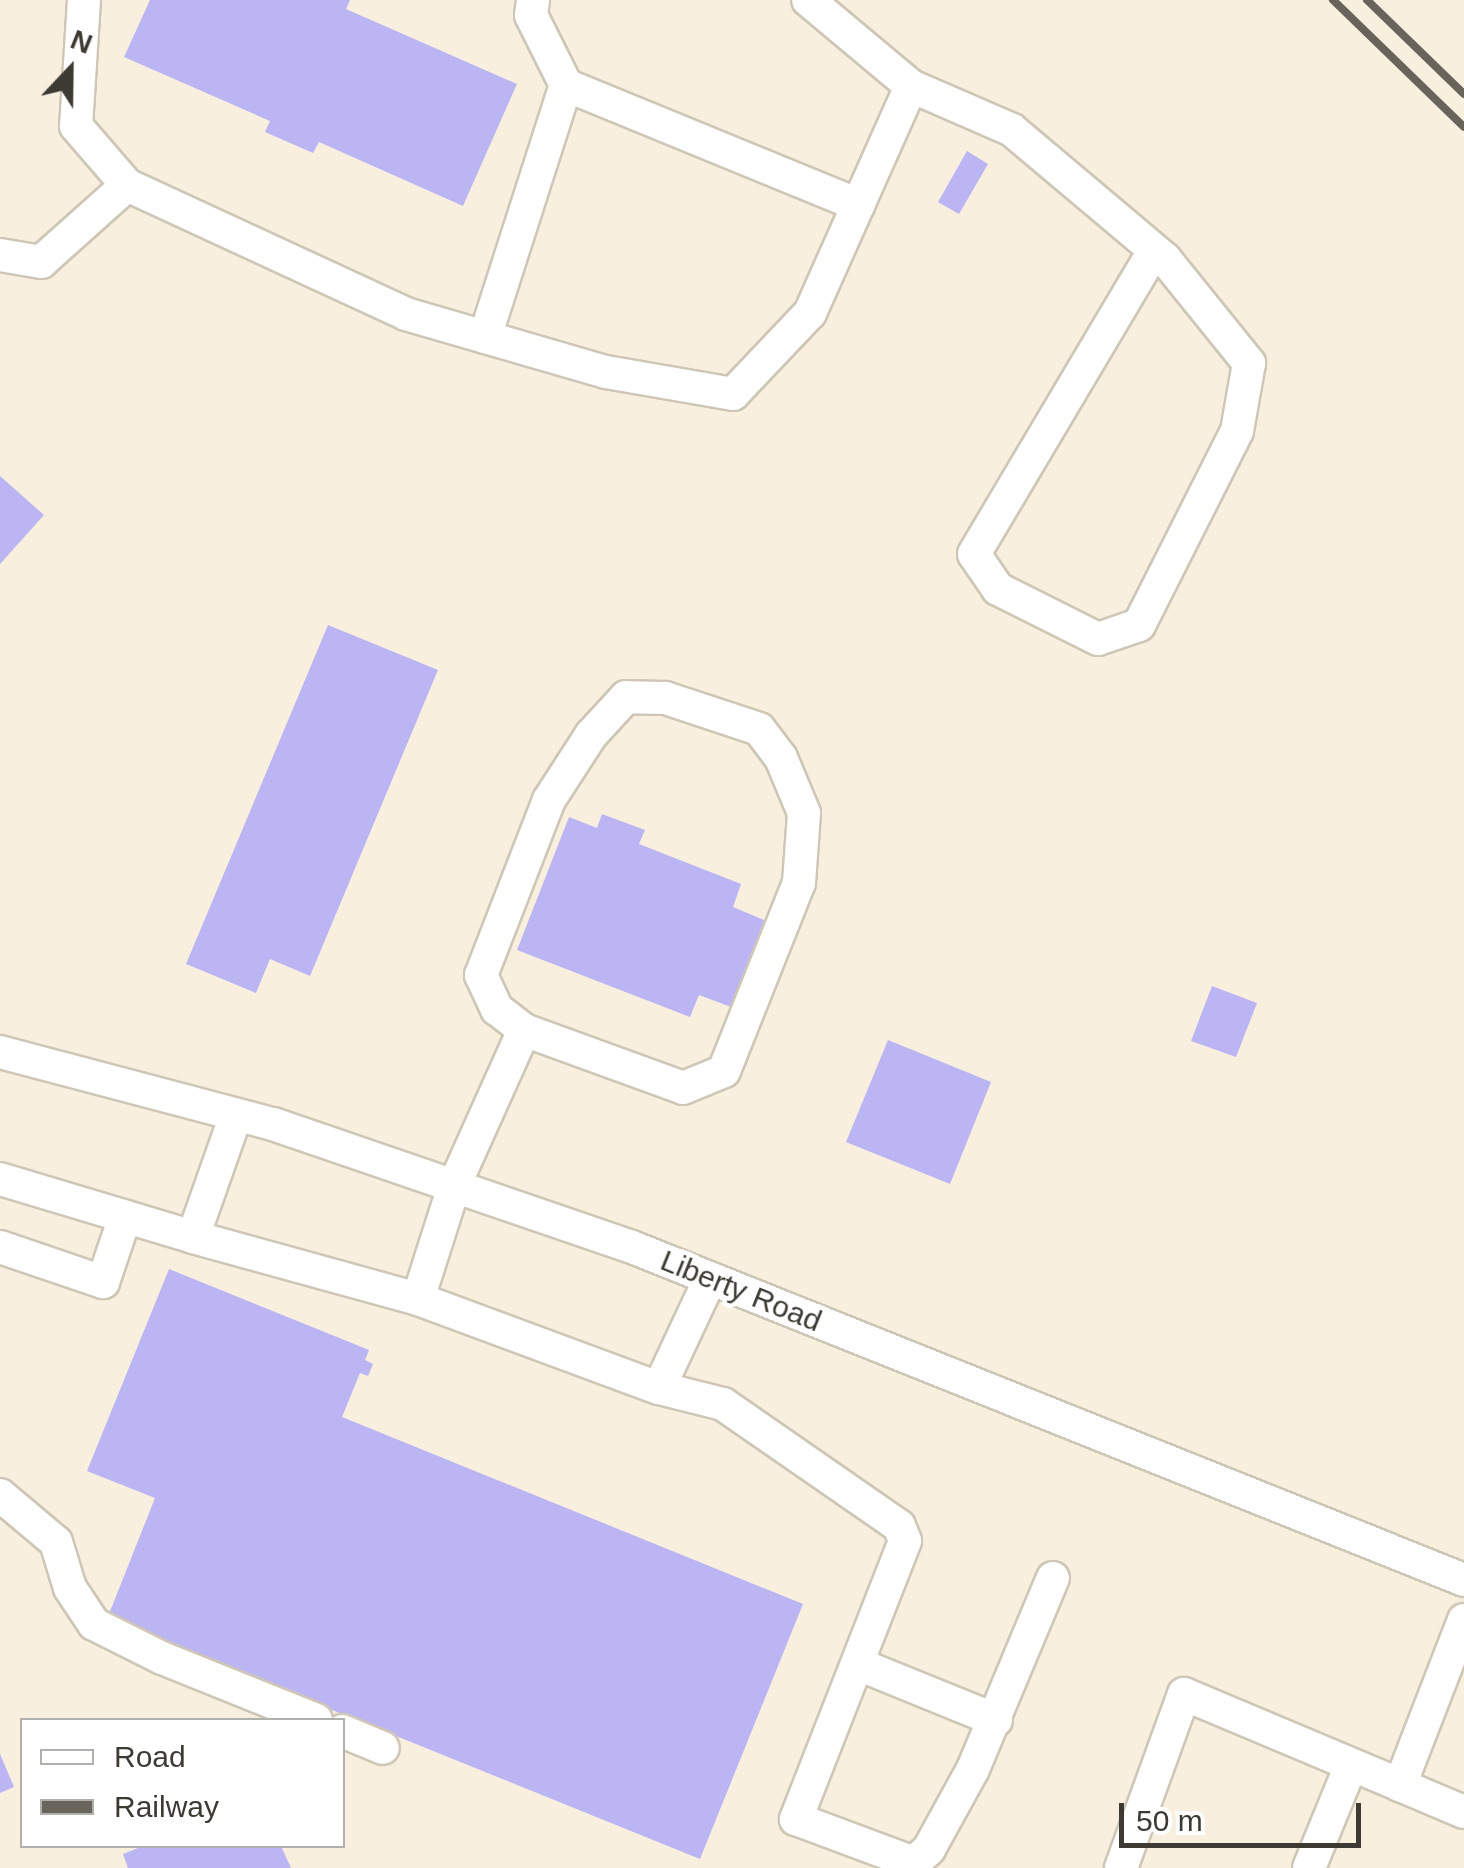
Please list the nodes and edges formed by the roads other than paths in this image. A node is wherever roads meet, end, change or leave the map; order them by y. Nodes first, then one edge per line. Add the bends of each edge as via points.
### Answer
1 (84, 0) edge
2 (533, 0) edge
3 (808, 0) edge
4 (566, 84) junction
5 (911, 86) junction
6 (127, 185) junction
7 (858, 205) junction
8 (1154, 251) junction
9 (0, 254) edge
10 (485, 337) junction
11 (524, 1030) junction
12 (0, 1052) edge
13 (236, 1115) junction
14 (0, 1179) edge
15 (454, 1186) junction
16 (124, 1216) junction
17 (193, 1238) junction
18 (0, 1247) edge
19 (710, 1279) junction
20 (418, 1299) junction
21 (659, 1388) junction
22 (0, 1495) edge
23 (1053, 1578) dead end
24 (1464, 1580) edge
25 (1464, 1620) edge
26 (858, 1664) junction
27 (311, 1718) edge
28 (996, 1720) junction
29 (345, 1732) edge
30 (382, 1748) dead end
31 (1351, 1765) junction
32 (1400, 1785) junction
33 (1464, 1812) edge
34 (1121, 1868) edge
35 (1309, 1868) edge

1 - 6 street via 76,126
2 - 4 street via 531,15
3 - 5 street
4 - 7 street
4 - 10 street
5 - 7 street
5 - 8 street via 1012,130
6 - 9 street via 41,262
6 - 10 street via 406,314
7 - 10 street via 810,313 733,394 606,372
8 - 8 street via 1249,363 1237,431 1139,625 1098,640 998,588 974,554
11 - 11 street via 684,1088 724,1071 799,883 804,814 781,758 759,729 665,698 626,696 591,735 549,800 481,975 497,1009
11 - 15 street
12 - 13 street, Liberty Road
13 - 15 street, Liberty Road
13 - 17 street
14 - 16 street
15 - 19 street, Liberty Road
15 - 20 street
16 - 17 street
16 - 18 street via 102,1282
17 - 20 street
19 - 21 street
19 - 24 street, Liberty Road
20 - 21 street
21 - 26 street via 723,1404 898,1526 905,1541
22 - 27 street via 56,1542 70,1588 94,1624
23 - 28 street
25 - 32 street
26 - 28 street
26 - 28 street via 796,1819 914,1862 929,1848
29 - 30 street
31 - 32 street
31 - 34 street via 1184,1694
31 - 35 street
32 - 33 street

